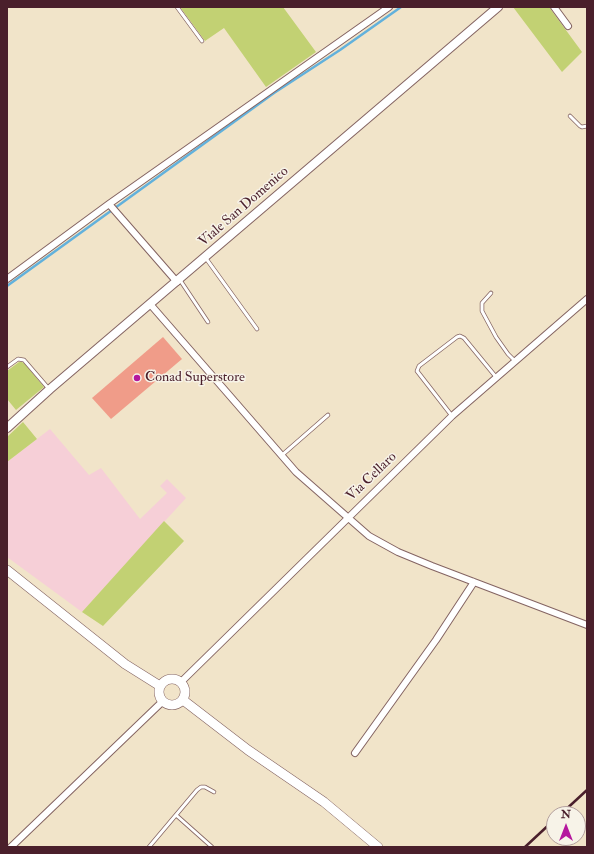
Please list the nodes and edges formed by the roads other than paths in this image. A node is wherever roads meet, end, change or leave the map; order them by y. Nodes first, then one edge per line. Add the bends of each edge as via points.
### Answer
1 (177, 7) edge
2 (389, 7) edge
3 (498, 7) edge
4 (554, 7) edge
5 (568, 26) dead end
6 (202, 41) dead end
7 (570, 116) dead end
8 (587, 126) edge
9 (110, 205) junction
10 (205, 257) junction
11 (7, 279) edge
12 (178, 281) junction
13 (491, 293) dead end
14 (587, 299) edge
15 (150, 304) junction
16 (208, 322) dead end
17 (257, 329) dead end
18 (515, 361) junction
19 (7, 367) edge
20 (496, 377) junction
21 (50, 389) junction
22 (328, 415) dead end
23 (452, 416) junction
24 (7, 428) edge
25 (281, 456) junction
26 (347, 518) junction
27 (7, 570) edge
28 (474, 582) junction
29 (587, 626) edge
30 (181, 682) junction
31 (160, 686) junction
32 (183, 700) junction
33 (163, 701) junction
34 (355, 753) dead end
35 (214, 792) dead end
36 (176, 815) junction
37 (11, 847) edge
38 (149, 847) edge
39 (212, 847) edge
40 (378, 847) edge

1 - 6 lane
2 - 9 street
3 - 10 main road, Viale San Domenico
4 - 5 street
7 - 8 lane via 580,126
9 - 11 street
9 - 12 street
10 - 12 main road, Viale San Domenico
10 - 17 lane
12 - 15 main road, Viale San Domenico
12 - 16 lane
13 - 18 lane via 482,303 482,311 496,337
14 - 18 street, Via Cellaro
15 - 21 main road, Viale San Domenico
15 - 25 street
18 - 20 street, Via Cellaro
19 - 21 lane via 18,359 24,360
20 - 23 street, Via Cellaro
20 - 23 lane via 460,336 419,366 417,371
21 - 24 main road, Viale San Domenico
22 - 25 lane
23 - 26 street, Via Cellaro
25 - 26 street
26 - 28 street via 369,536 398,552
26 - 30 street, Via Cellaro
27 - 31 main road via 125,664
28 - 29 street
28 - 34 street
30 - 31 main road via 170,679
30 - 32 main road via 186,692
31 - 33 main road via 159,694
32 - 33 main road via 173,705
32 - 40 main road via 248,750 324,802
33 - 37 street
35 - 36 lane via 201,787
36 - 38 lane
36 - 39 lane

